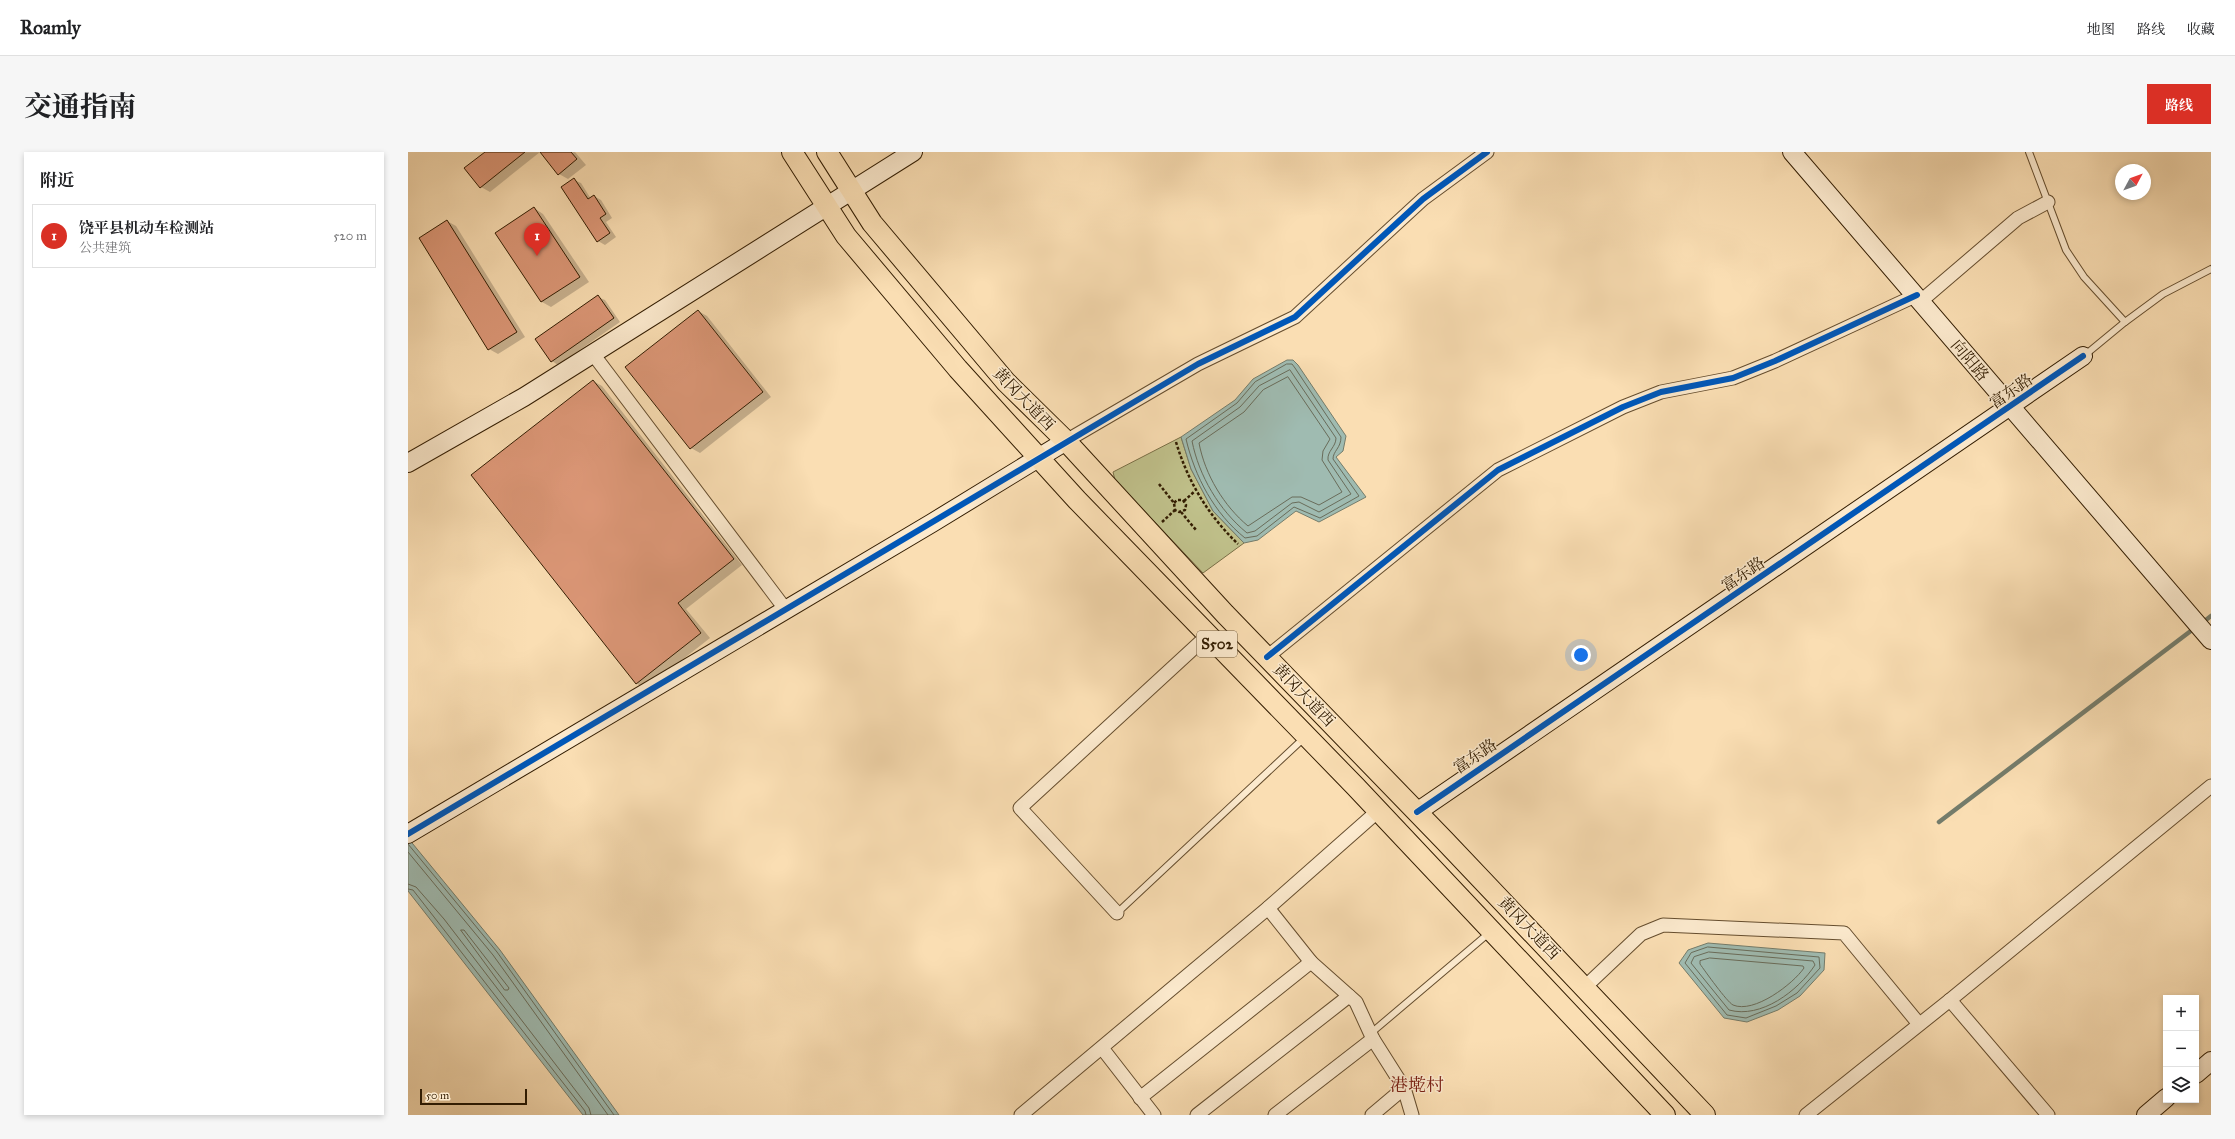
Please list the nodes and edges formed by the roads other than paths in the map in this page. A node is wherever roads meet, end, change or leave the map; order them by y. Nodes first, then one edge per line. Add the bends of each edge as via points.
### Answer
1 (792, 152) edge
2 (827, 152) edge
3 (913, 152) edge
4 (1487, 152) edge
5 (1792, 152) edge
6 (2029, 152) edge
7 (852, 192) junction
8 (2048, 202) junction
9 (828, 207) junction
10 (2211, 269) edge
11 (1919, 298) junction
12 (2125, 322) junction
13 (593, 354) junction
14 (2083, 356) joint
15 (2010, 407) junction
16 (1066, 441) junction
17 (1038, 457) junction
18 (408, 463) edge
19 (786, 610) junction
20 (1208, 635) junction
21 (2211, 640) edge
22 (1267, 657) junction
23 (1306, 736) junction
24 (2211, 786) edge
25 (1378, 810) junction
26 (1417, 812) junction
27 (408, 834) edge
28 (1268, 908) junction
29 (1117, 913) joint
30 (1492, 931) junction
31 (1311, 962) junction
32 (1586, 987) junction
33 (1349, 996) junction
34 (1950, 1000) junction
35 (1919, 1024) junction
36 (1372, 1036) junction
37 (1102, 1048) junction
38 (2211, 1061) edge
39 (2199, 1071) edge
40 (1404, 1088) junction
41 (1140, 1098) junction
42 (2163, 1101) edge
43 (1021, 1115) edge
44 (1154, 1115) edge
45 (1197, 1115) edge
46 (1276, 1115) edge
47 (1372, 1115) edge
48 (1412, 1115) edge
49 (1665, 1115) edge
50 (1705, 1115) edge
51 (1806, 1115) edge
52 (2048, 1115) edge
53 (2146, 1115) edge

1 - 9 main road, 黄冈大道西 / S502
2 - 7 main road, 黄冈大道西 / S502
3 - 7 street
4 - 16 street via 1423,199 1295,317 1198,364
5 - 11 street, 向阳路
6 - 8 lane
7 - 9 street
7 - 16 main road, 黄冈大道西 / S502 via 872,223 950,318 1006,382
8 - 11 street via 2018,218
8 - 12 lane via 2066,250 2084,277
9 - 13 street
9 - 17 main road, 黄冈大道西 / S502 via 846,236 958,369
10 - 12 lane via 2163,294
11 - 15 street, 向阳路
11 - 22 street via 1734,378 1661,392 1623,407 1498,470
12 - 14 lane
13 - 18 street via 524,397
13 - 19 street
14 - 15 street, 富东路
15 - 21 street, 向阳路
15 - 26 street, 富东路
16 - 17 street
16 - 22 main road, 黄冈大道西 / S502
17 - 19 street
17 - 20 main road, 黄冈大道西 / S502
19 - 27 street
20 - 23 main road, 黄冈大道西 / S502
20 - 29 street via 1020,808
22 - 26 main road, 黄冈大道西 / S502
23 - 25 main road, 黄冈大道西 / S502
23 - 29 lane
24 - 34 street
25 - 28 street
25 - 30 main road, 黄冈大道西 / S502
26 - 32 main road, 黄冈大道西 / S502
28 - 31 street
28 - 37 street
30 - 36 lane
30 - 49 main road, 黄冈大道西 / S502
31 - 33 street
31 - 41 street
32 - 35 street via 1641,934 1663,925 1844,933
32 - 50 main road, 黄冈大道西 / S502
33 - 36 street via 1356,1002
33 - 45 street
34 - 35 street
34 - 52 street
35 - 51 street
36 - 40 street
36 - 46 street
37 - 41 street
37 - 43 street
38 - 39 street
40 - 47 street
40 - 48 street
41 - 44 street
42 - 53 street

